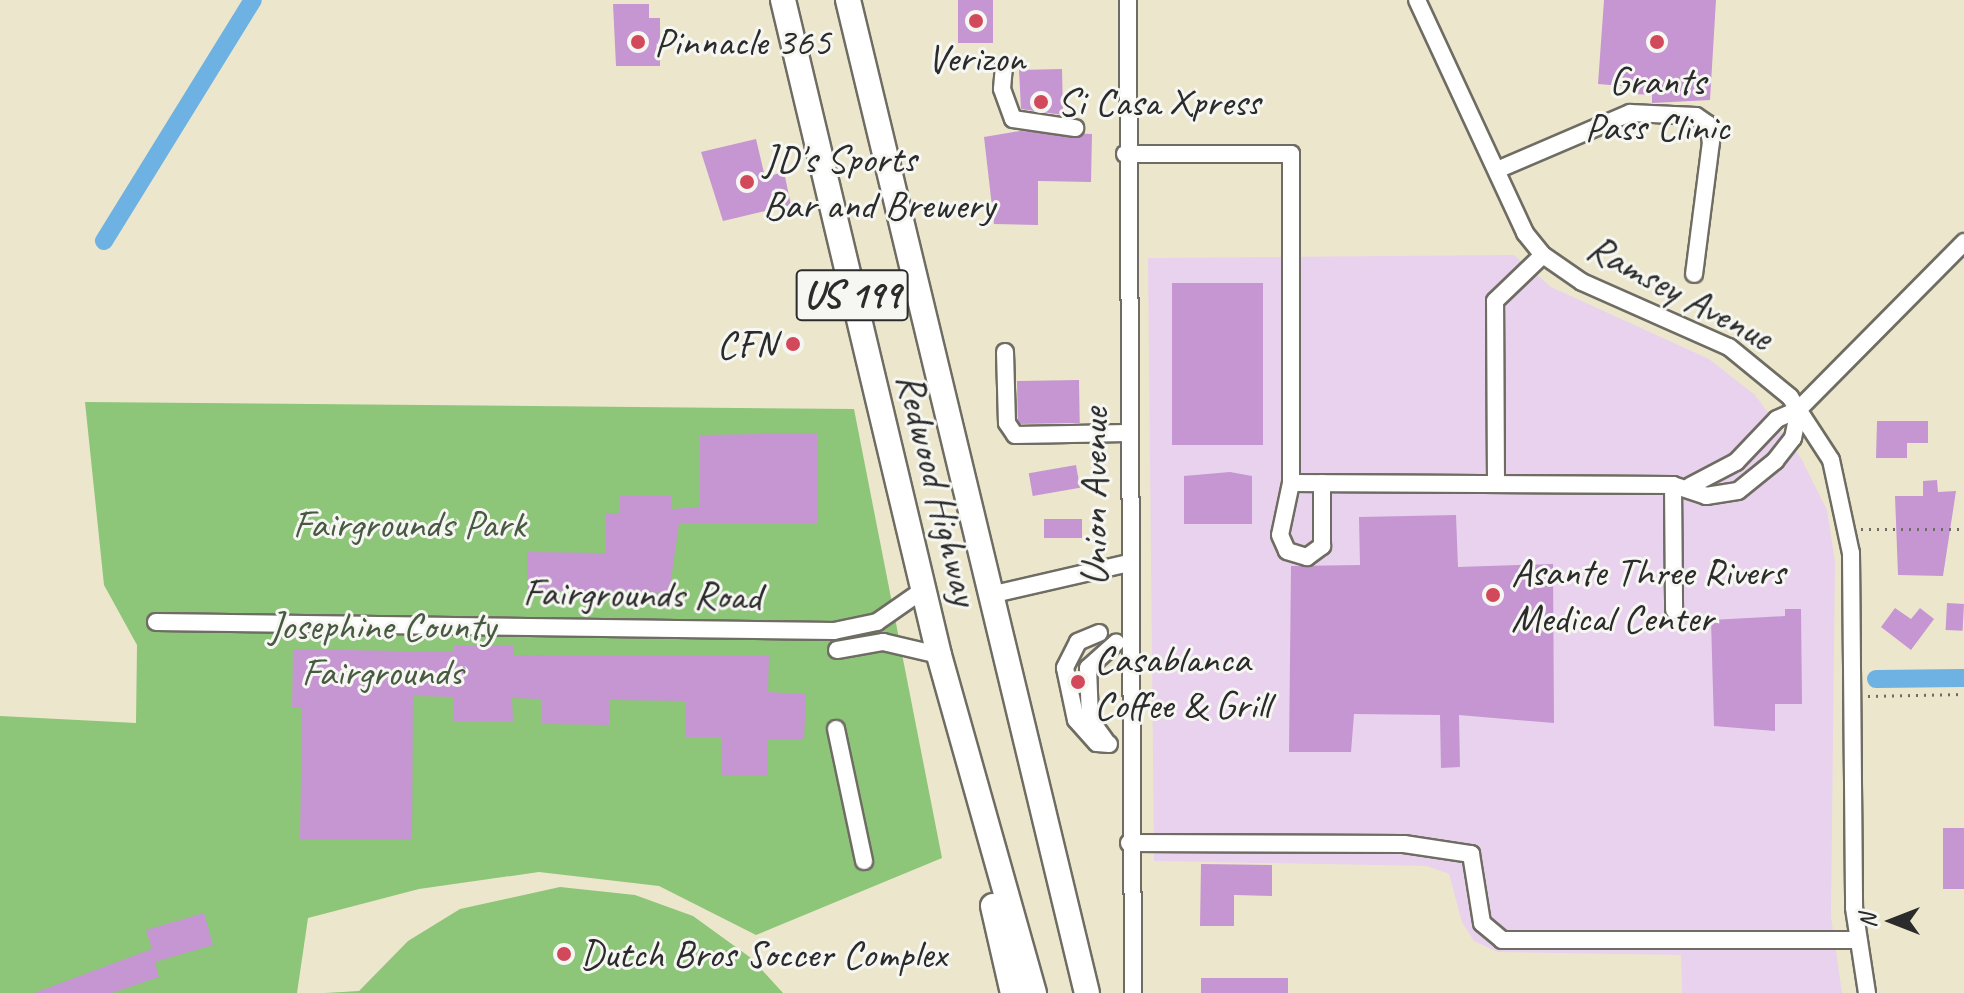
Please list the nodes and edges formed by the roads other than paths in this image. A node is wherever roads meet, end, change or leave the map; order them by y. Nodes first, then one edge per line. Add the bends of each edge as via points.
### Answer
1 (783, 0) edge
2 (848, 0) edge
3 (1128, 0) edge
4 (1417, 0) edge
5 (1004, 66) dead end
6 (1075, 128) dead end
7 (1125, 154) junction
8 (1497, 170) junction
9 (1964, 242) edge
10 (1543, 255) junction
11 (1694, 274) dead end
12 (1005, 352) dead end
13 (1799, 409) junction
14 (1128, 433) junction
15 (1291, 483) junction
16 (1322, 483) junction
17 (1496, 483) junction
18 (1682, 485) junction
19 (1129, 563) junction
20 (923, 590) junction
21 (990, 595) junction
22 (1674, 610) dead end
23 (156, 622) dead end
24 (1099, 633) dead end
25 (1116, 643) dead end
26 (837, 650) dead end
27 (939, 655) junction
28 (836, 729) dead end
29 (974, 786) junction
30 (1129, 843) junction
31 (864, 861) dead end
32 (1858, 940) junction
33 (1013, 993) edge
34 (1034, 993) edge
35 (1087, 993) edge
36 (1133, 993) edge
37 (1867, 993) edge

1 - 20 highway, Redwood Highway / US 199
2 - 21 highway, Redwood Highway / US 199
3 - 7 street, Union Avenue
4 - 8 street, Ramsey Avenue
5 - 6 street via 1002,89 1013,119
7 - 14 street, Union Avenue
7 - 15 street via 1291,154
8 - 10 street, Ramsey Avenue
8 - 11 street via 1630,113 1696,116 1708,124 1711,142
9 - 13 street
10 - 13 street, Ramsey Avenue via 1582,282 1729,347
10 - 17 street via 1495,301
12 - 14 street via 1007,423 1015,435
13 - 18 street via 1777,419 1736,462
13 - 18 street via 1793,438 1738,491 1706,496
13 - 32 street, Ramsey Avenue via 1831,460 1849,529
14 - 19 street, Union Avenue
15 - 16 street
15 - 16 street via 1280,535 1287,551 1307,557 1322,546
16 - 17 street
17 - 18 street
18 - 22 street
19 - 21 street
19 - 30 street, Union Avenue
20 - 23 street, Fairgrounds Road via 877,622 834,631
20 - 27 highway, Redwood Highway / US 199
21 - 35 highway, Redwood Highway / US 199
24 - 25 street via 1078,642 1065,668 1076,720 1097,743 1109,744 1090,719 1088,668
26 - 27 street via 883,642
27 - 29 highway, Redwood Highway / US 199
28 - 31 street
29 - 33 highway
29 - 34 highway, Redwood Highway / US 199
30 - 32 street via 1404,844 1471,854 1482,923 1502,940
30 - 36 street, Union Avenue
32 - 37 street, Ramsey Avenue

